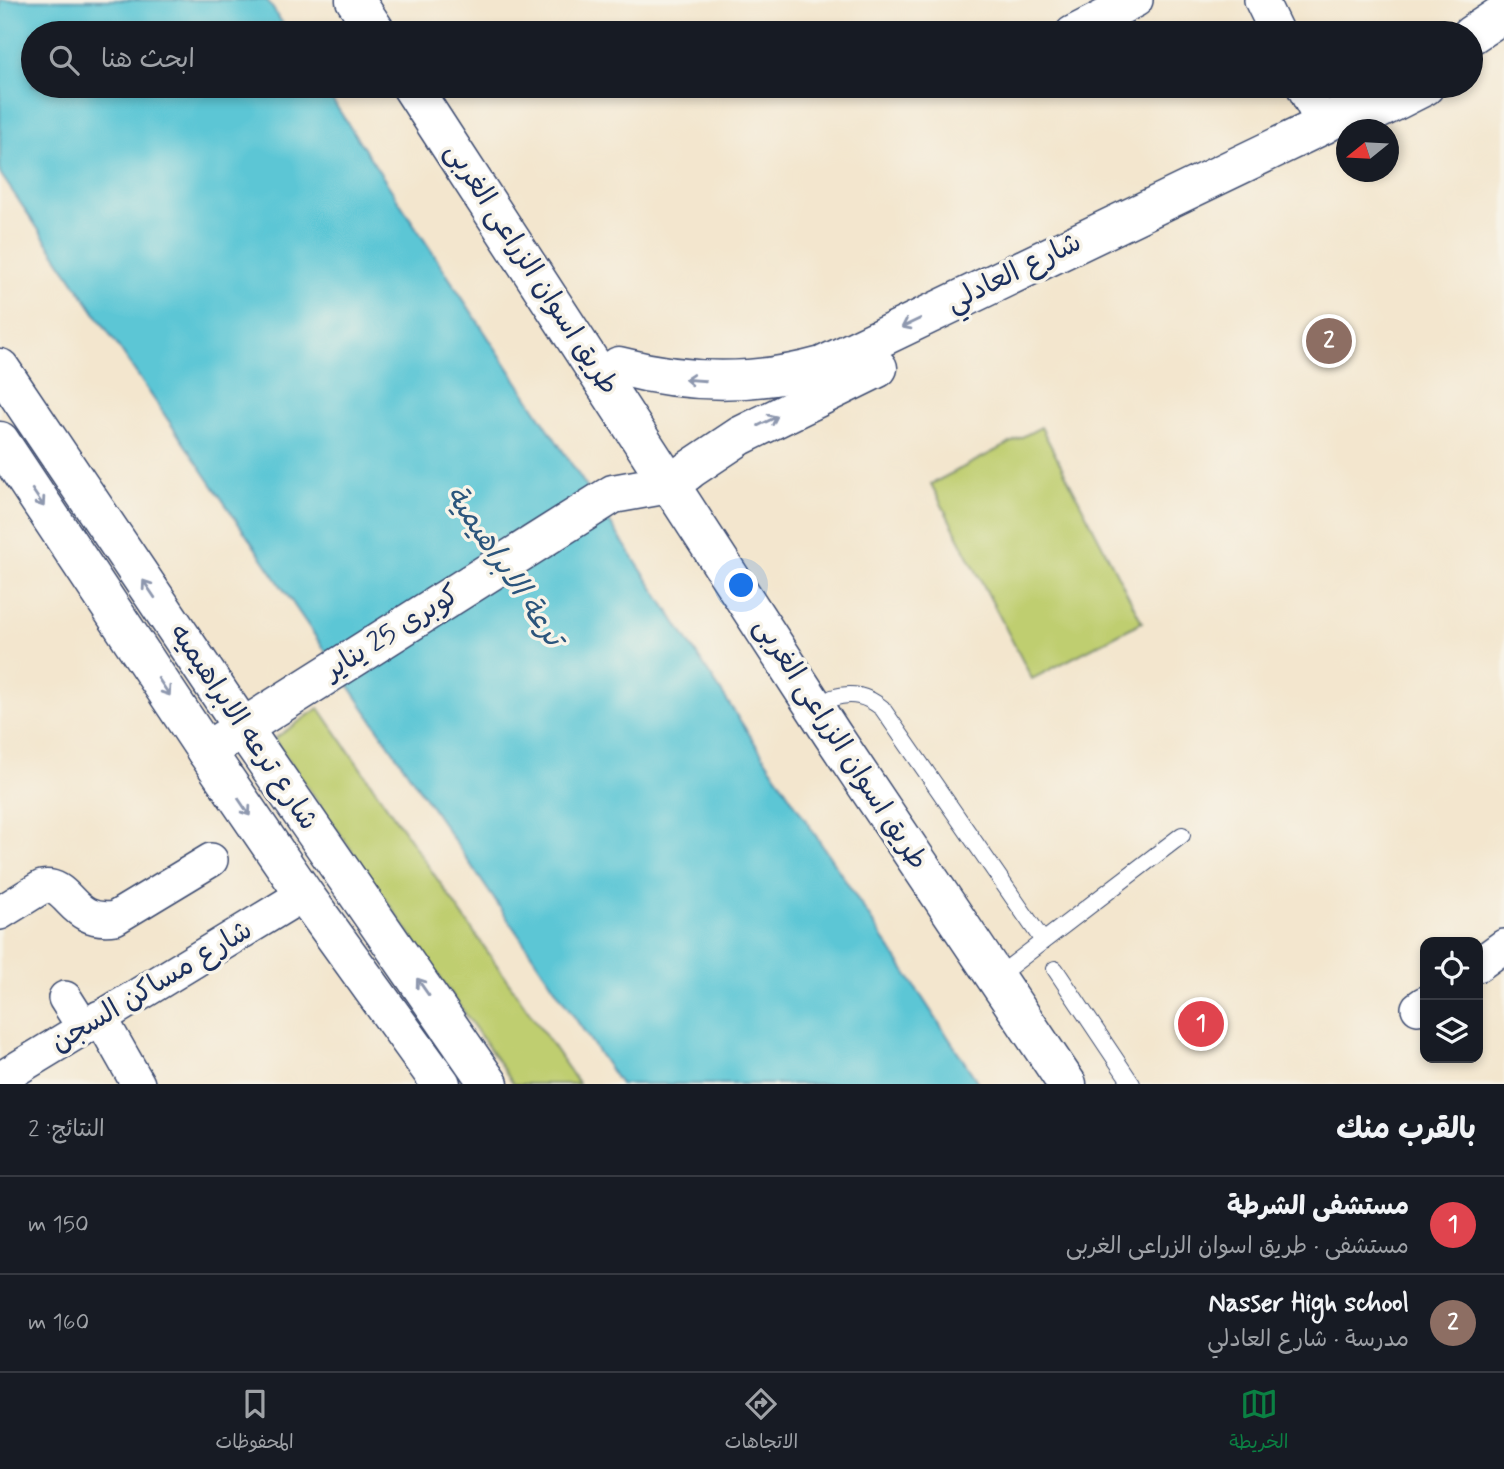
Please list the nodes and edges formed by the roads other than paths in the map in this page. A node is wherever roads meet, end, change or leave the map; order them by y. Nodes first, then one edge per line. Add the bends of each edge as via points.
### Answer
1 (355, 0) edge
2 (383, 0) edge
3 (1136, 0) edge
4 (1261, 0) edge
5 (1504, 13) edge
6 (369, 21) edge
7 (396, 21) edge
8 (1095, 21) edge
9 (1271, 21) edge
10 (1483, 27) edge
11 (1504, 45) edge
12 (1483, 56) edge
13 (419, 98) edge
14 (446, 98) edge
15 (1309, 98) edge
16 (1369, 98) edge
17 (1402, 98) edge
18 (1323, 125) junction
19 (619, 366) junction
20 (0, 368) edge
21 (640, 438) junction
22 (0, 441) edge
23 (679, 477) junction
24 (613, 494) junction
25 (817, 686) junction
26 (242, 727) junction
27 (206, 751) junction
28 (1182, 835) dead end
29 (211, 860) dead end
30 (304, 894) junction
31 (0, 913) edge
32 (1043, 941) junction
33 (1504, 946) edge
34 (1483, 961) edge
35 (1055, 968) dead end
36 (1001, 973) junction
37 (65, 998) dead end
38 (446, 1021) junction
39 (92, 1023) junction
40 (415, 1045) junction
41 (0, 1079) edge
42 (138, 1084) edge
43 (441, 1084) edge
44 (489, 1084) edge
45 (1067, 1084) edge
46 (1086, 1084) edge
47 (1132, 1084) edge

1 - 6 main road
2 - 7 main road
3 - 8 street
4 - 9 street
5 - 10 main road
11 - 12 main road
13 - 21 main road, طريق اسوان الزراعى الغربى
14 - 19 main road, طريق اسوان الزراعى الغربى
15 - 18 street
16 - 18 main road, شارع العادلي
23 -> 17 main road, شارع العادلي via 740,436
18 -> 19 main road, شارع العادلي via 822,366 770,378 713,381 661,377
19 - 23 main road, طريق اسوان الزراعى الغربى
26 -> 20 main road, شارع ترعه الابراهيميه
21 - 23 main road, طريق اسوان الزراعى الغربى
21 - 24 main road, كوبرى 25 يناير
22 -> 27 main road, شارع ترعه الابراهيميه
23 - 24 main road, كوبرى 25 يناير
23 - 25 main road, طريق اسوان الزراعى الغربى
24 - 26 main road, كوبرى 25 يناير
25 - 32 lane via 860,695 882,708
25 - 36 main road, طريق اسوان الزراعى الغربى
26 - 27 main road, كوبرى 25 يناير
38 -> 26 main road, شارع ترعه الابراهيميه
27 -> 30 main road, شارع ترعه الابراهيميه
28 - 32 lane
29 - 31 street via 115,918 82,914 62,891 50,886
30 - 39 street, شارع مساكن السجن
30 - 40 main road, شارع ترعه الابراهيميه
32 - 36 lane
33 - 34 street
35 - 47 lane
36 - 45 main road, طريق اسوان الزراعى الغربى
36 - 46 main road, طريق اسوان الزراعى الغربى
37 - 39 street
38 - 40 main road
38 - 44 main road, شارع ترعه الابراهيميه
39 - 41 street, شارع مساكن السجن
39 - 42 street
40 - 43 main road, شارع ترعه الابراهيميه

